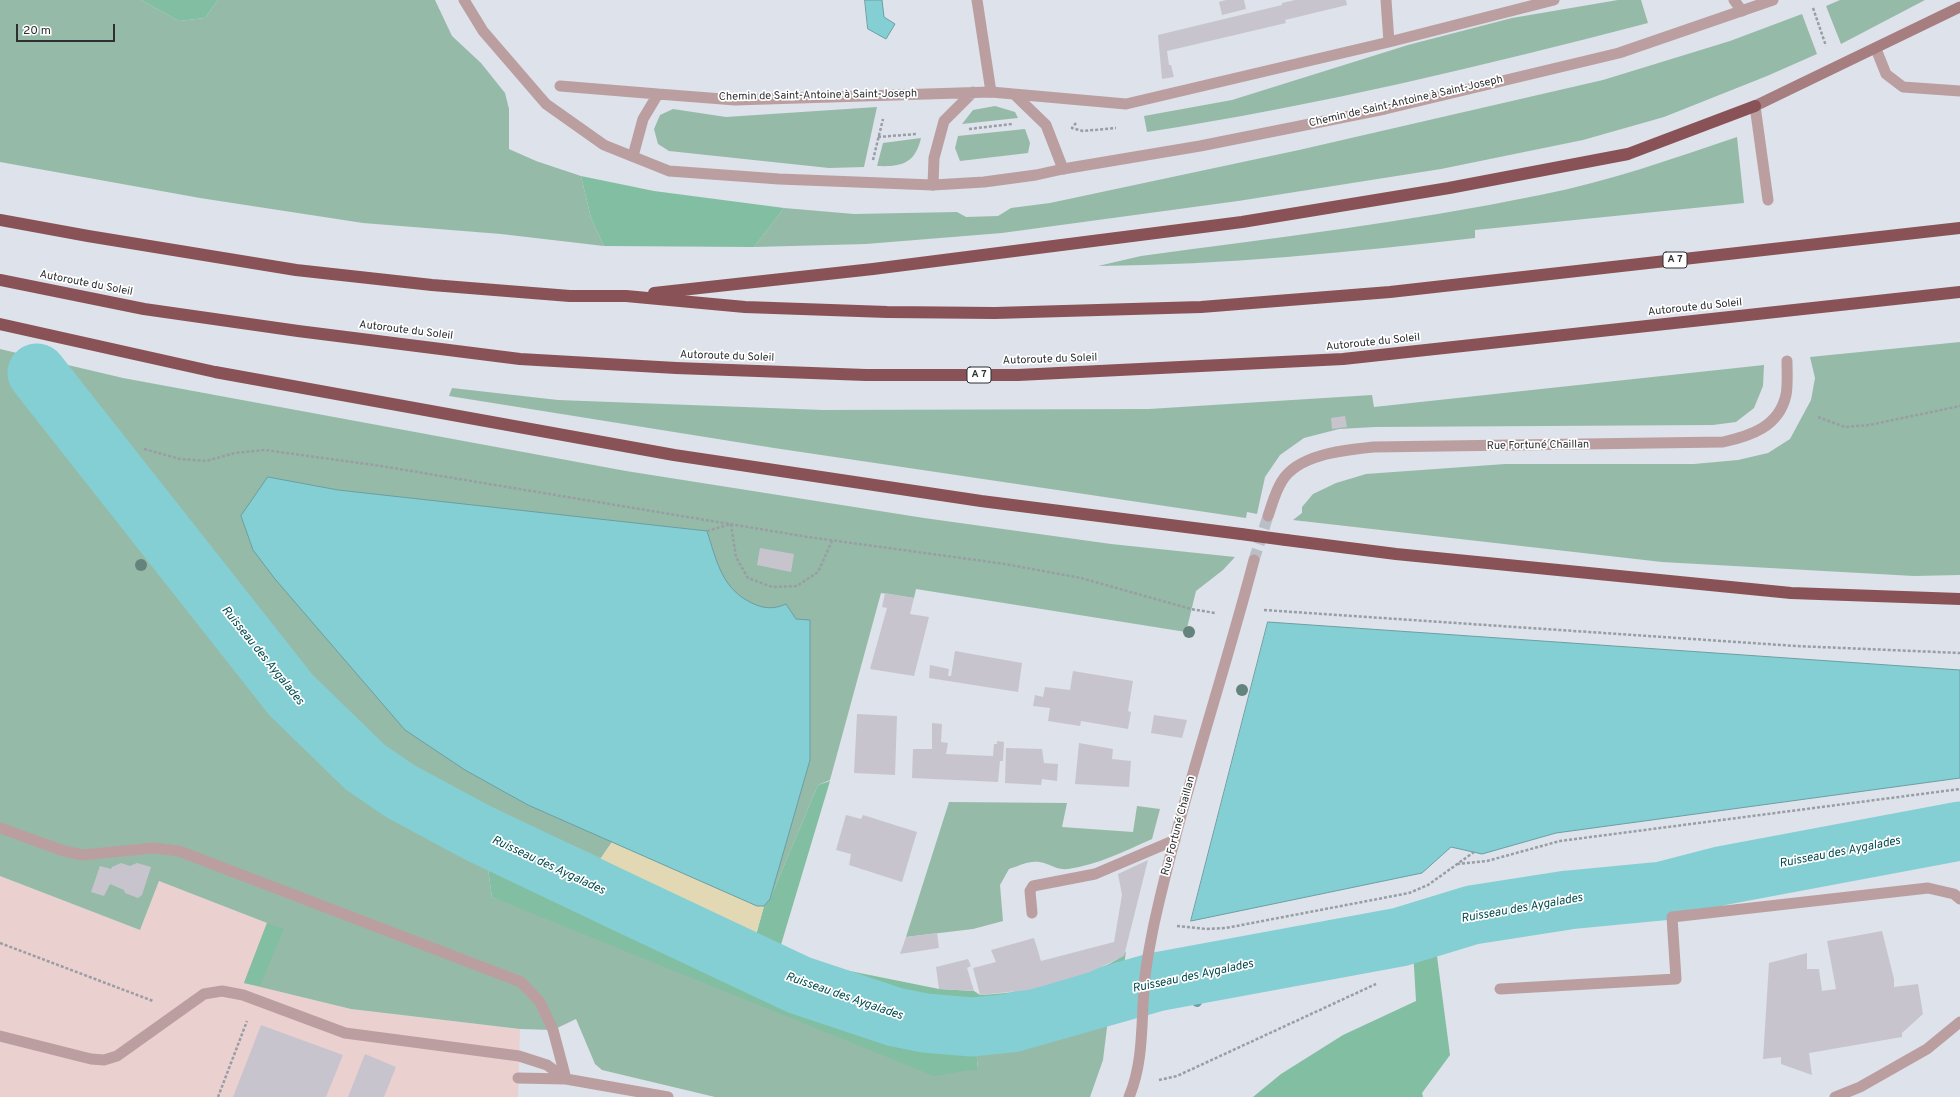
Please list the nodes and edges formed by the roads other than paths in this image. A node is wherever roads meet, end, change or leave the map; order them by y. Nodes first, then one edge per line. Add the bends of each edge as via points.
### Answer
1 (464, 0) edge
2 (977, 0) edge
3 (1386, 0) edge
4 (1554, 0) edge
5 (1734, 0) edge
6 (1773, 0) edge
7 (1960, 7) edge
8 (1742, 11) junction
9 (1389, 42) junction
10 (1876, 49) junction
11 (560, 86) dead end
12 (1960, 91) edge
13 (973, 92) junction
14 (991, 92) junction
15 (658, 94) junction
16 (1014, 94) junction
17 (1755, 106) junction
18 (633, 156) junction
19 (1063, 169) junction
20 (933, 185) junction
21 (1768, 200) dead end
22 (0, 220) edge
23 (1960, 228) edge
24 (0, 280) edge
25 (1960, 292) edge
26 (626, 296) junction
27 (0, 324) edge
28 (1787, 361) dead end
29 (1268, 516) tunnel mouth
30 (1254, 560) tunnel mouth
31 (1960, 599) edge
32 (0, 828) edge
33 (1175, 840) junction
34 (1960, 900) edge
35 (1032, 913) dead end
36 (1500, 989) dead end
37 (1960, 1022) edge
38 (0, 1036) edge
39 (518, 1078) dead end
40 (566, 1079) junction
41 (1131, 1092) edge
42 (668, 1097) edge
43 (1835, 1097) edge

1 - 18 street, Chemin de Saint-Antoine à Saint-Joseph via 483,31 546,104 604,146
2 - 14 street
3 - 9 street
4 - 9 street, Chemin de Saint-Antoine à Saint-Joseph
5 - 8 street
6 - 8 street, Chemin de Saint-Antoine à Saint-Joseph
7 - 10 main road
8 - 19 street, Chemin de Saint-Antoine à Saint-Joseph via 1619,53 1385,108 1200,146
9 - 16 street, Chemin de Saint-Antoine à Saint-Joseph via 1126,104
10 - 12 street via 1886,74 1903,87
10 - 17 main road
11 - 15 street, Chemin de Saint-Antoine à Saint-Joseph
13 - 14 street, Chemin de Saint-Antoine à Saint-Joseph
13 - 15 street, Chemin de Saint-Antoine à Saint-Joseph via 735,100
13 - 20 street via 944,121 934,158
14 - 16 street, Chemin de Saint-Antoine à Saint-Joseph
15 - 18 street via 642,119
16 - 19 street via 1046,125
17 - 21 street
17 - 26 highway via 1628,154 1441,189 1242,222 873,269
18 - 20 street, Chemin de Saint-Antoine à Saint-Joseph via 669,171 779,179
19 - 20 street, Chemin de Saint-Antoine à Saint-Joseph via 984,182
22 - 26 highway, A 7 via 296,270 486,290 570,296
23 - 26 highway, A 7 via 1390,292 1201,307 995,313 887,312 745,307
24 - 25 highway, Autoroute du Soleil / A 7 via 144,309 520,358 676,368 897,375 1018,375 1343,360
27 - 31 highway, bridge via 215,372 674,455 981,501 1396,554 1791,593
28 - 29 street, Rue Fortuné Chaillan via 1786,396 1777,414 1761,431 1746,437 1723,442 1374,447 1336,451 1300,464 1282,481
30 - 33 street, Rue Fortuné Chaillan
32 - 40 street via 64,851 83,855 153,848 179,851 521,982 540,1002 553,1030
33 - 35 street via 1095,874 1033,886 1030,891
33 - 41 street, Rue Fortuné Chaillan via 1154,924 1146,969 1140,1050
34 - 36 street via 1954,894 1928,888 1672,917 1676,979
37 - 43 street via 1927,1049
38 - 40 street via 104,1060 117,1056 204,994 222,991 255,1000 345,1033 519,1056 547,1065
39 - 40 street
40 - 42 street

